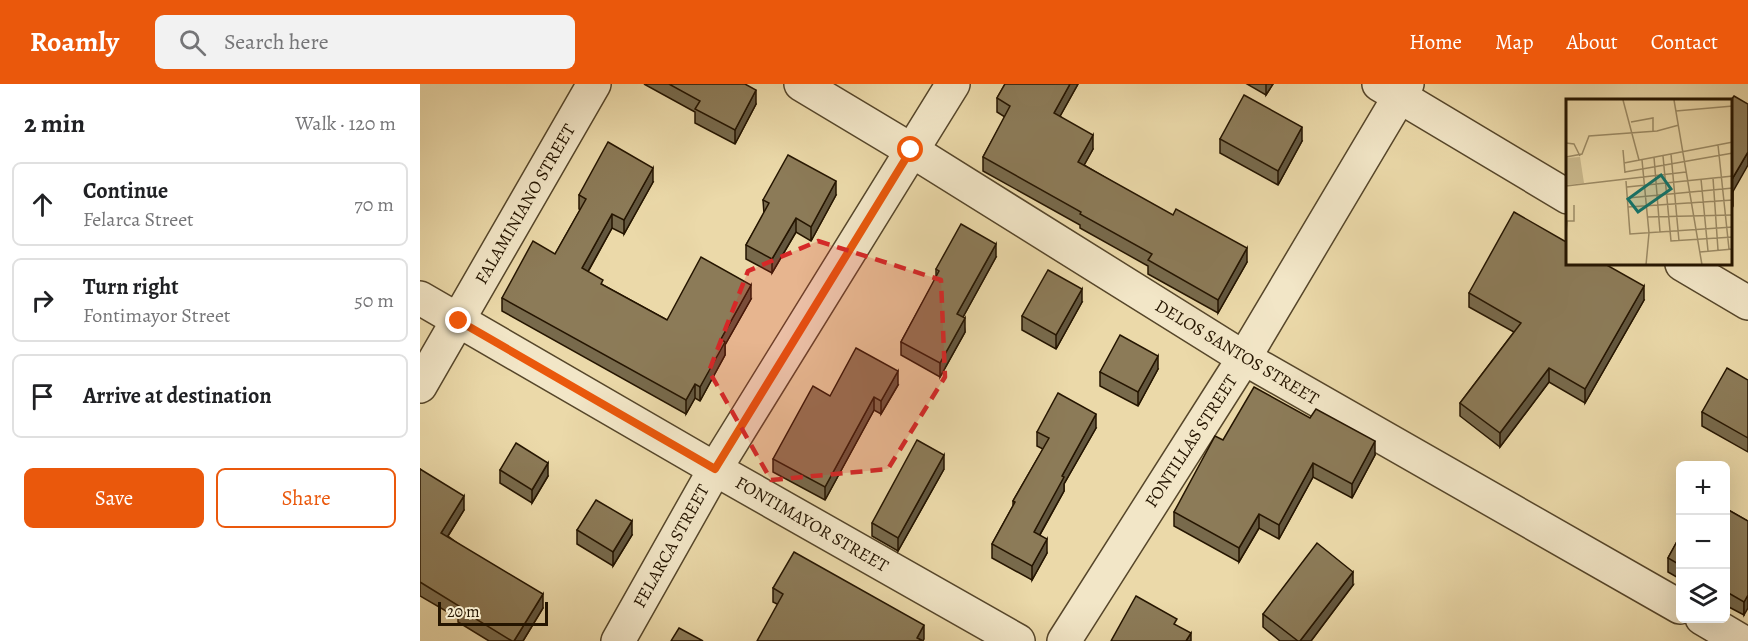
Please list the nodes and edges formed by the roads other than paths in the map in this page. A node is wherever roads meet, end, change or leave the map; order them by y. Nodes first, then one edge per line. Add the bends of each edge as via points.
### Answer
1 (594, 84) edge
2 (801, 84) edge
3 (953, 84) edge
4 (1395, 88) edge
5 (911, 150) junction
6 (1566, 196) edge
7 (1685, 266) edge
8 (420, 298) edge
9 (1748, 303) edge
10 (459, 321) junction
11 (1244, 358) junction
12 (420, 386) edge
13 (715, 469) junction
14 (1676, 604) edge
15 (1710, 623) edge
16 (618, 641) edge
17 (1018, 641) edge
18 (1064, 641) edge
19 (1741, 641) edge

1 - 10 street, FALAMINIANO STREET
2 - 5 street, DELOS SANTOS STREET
3 - 5 street, FELARCA STREET
4 - 6 street
4 - 11 street, FONTILLAS STREET
5 - 11 street, DELOS SANTOS STREET
5 - 13 street, FELARCA STREET
7 - 9 street
8 - 10 street, FONTIMAYOR STREET
10 - 12 street, FALAMINIANO STREET
10 - 13 street, FONTIMAYOR STREET
11 - 14 street, DELOS SANTOS STREET
11 - 18 street, FONTILLAS STREET
13 - 16 street, FELARCA STREET
13 - 17 street, FONTIMAYOR STREET
15 - 19 street

